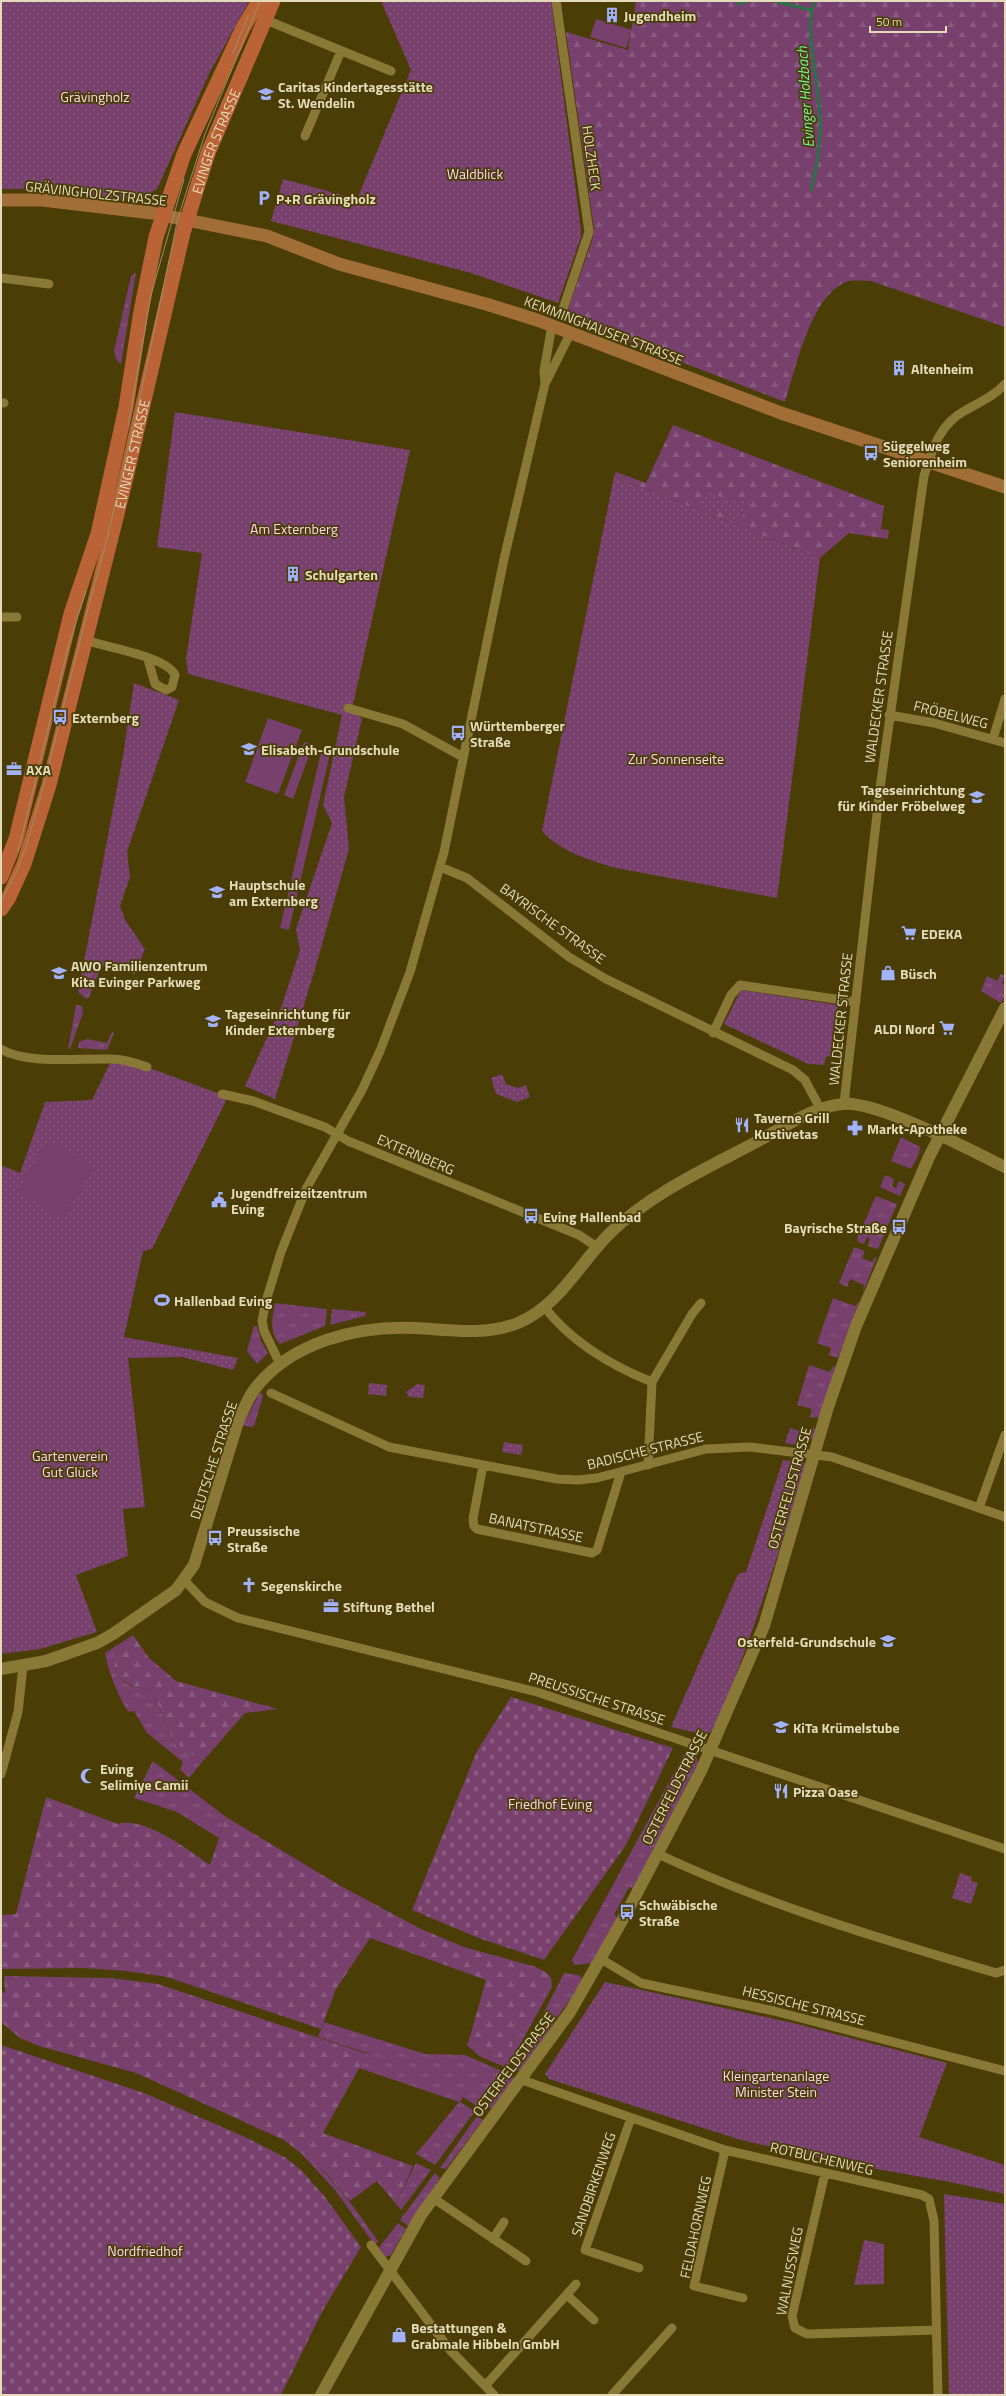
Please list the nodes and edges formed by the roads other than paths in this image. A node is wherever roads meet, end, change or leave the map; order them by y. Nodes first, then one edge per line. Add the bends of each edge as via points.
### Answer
1 (258, 1) edge
2 (273, 1) edge
3 (556, 1) edge
4 (266, 20) junction
5 (341, 51) junction
6 (391, 71) dead end
7 (305, 136) dead end
8 (1, 200) edge
9 (162, 215) junction
10 (188, 220) junction
11 (1, 278) edge
12 (49, 284) dead end
13 (562, 315) dead end
14 (552, 325) junction
15 (571, 332) junction
16 (545, 384) junction
17 (1005, 384) edge
18 (928, 463) junction
19 (1005, 487) edge
20 (1, 617) edge
21 (17, 617) dead end
22 (85, 640) junction
23 (148, 659) dead end
24 (1005, 699) edge
25 (348, 708) dead end
26 (889, 715) junction
27 (993, 739) junction
28 (1005, 743) edge
29 (463, 756) junction
30 (440, 867) junction
31 (1, 877) edge
32 (1, 909) edge
33 (856, 1002) junction
34 (1005, 1008) edge
35 (713, 1033) junction
36 (1, 1049) edge
37 (147, 1067) dead end
38 (222, 1094) dead end
39 (844, 1104) junction
40 (820, 1108) junction
41 (338, 1135) junction
42 (940, 1136) junction
43 (1005, 1167) edge
44 (598, 1247) junction
45 (701, 1303) dead end
46 (545, 1308) junction
47 (280, 1364) junction
48 (652, 1382) junction
49 (271, 1393) dead end
50 (1005, 1435) edge
51 (815, 1454) junction
52 (483, 1465) junction
53 (648, 1465) junction
54 (622, 1472) junction
55 (979, 1508) junction
56 (1005, 1516) edge
57 (184, 1580) junction
58 (23, 1666) junction
59 (1, 1668) edge
60 (711, 1750) junction
61 (1, 1774) edge
62 (1005, 1849) edge
63 (658, 1854) junction
64 (601, 1959) junction
65 (1005, 1970) edge
66 (1005, 2071) edge
67 (522, 2080) junction
68 (631, 2118) junction
69 (725, 2150) junction
70 (825, 2173) junction
71 (432, 2198) junction
72 (504, 2222) dead end
73 (493, 2239) junction
74 (371, 2245) dead end
75 (526, 2261) dead end
76 (639, 2268) dead end
77 (389, 2271) junction
78 (576, 2284) dead end
79 (567, 2295) junction
80 (743, 2298) dead end
81 (594, 2320) dead end
82 (672, 2328) dead end
83 (936, 2330) junction
84 (485, 2386) junction
85 (321, 2395) edge
86 (494, 2395) edge
87 (612, 2395) edge
88 (938, 2395) edge

1 - 9 main road, EVINGER STRASSE via 184,154
2 - 4 main road, EVINGER STRASSE
3 - 13 street, HOLZHECK via 588,232
4 - 5 street
4 - 10 main road, EVINGER STRASSE via 208,153
5 - 6 street
5 - 7 street
8 - 9 main road, GRÄVINGHOLZSTRASSE via 42,200
9 - 10 main road, GRÄVINGHOLZSTRASSE
9 - 31 main road, EVINGER STRASSE via 149,269 126,407 100,527 71,614 16,839
10 - 14 main road, KEMMINGHAUSER STRASSE via 267,236 339,264 486,304
10 - 22 main road, EVINGER STRASSE
11 - 12 street
14 - 15 main road, KEMMINGHAUSER STRASSE
14 - 16 street via 544,371
15 - 16 street
15 - 18 main road, KEMMINGHAUSER STRASSE via 781,413
16 - 29 street via 519,489
17 - 18 street, WALDECKER STRASSE via 985,400 950,421 933,446
18 - 19 main road, KEMMINGHAUSER STRASSE
18 - 26 street, WALDECKER STRASSE
20 - 21 street
22 - 23 street
22 - 32 main road, EVINGER STRASSE via 49,785 30,847 19,878
24 - 27 street
25 - 29 street via 403,724
26 - 27 street, FRÖBELWEG via 918,719
26 - 33 street, WALDECKER STRASSE
27 - 28 street, FRÖBELWEG
29 - 30 street
30 - 35 street, BAYRISCHE STRASSE via 467,878 569,957
30 - 41 street via 408,979 380,1051
33 - 35 street via 740,985 731,995
33 - 39 street, WALDECKER STRASSE
34 - 42 street, OSTERFELDSTRASSE
35 - 40 street, BAYRISCHE STRASSE via 799,1075 805,1080
36 - 37 street via 32,1058 112,1059
38 - 41 street, EXTERNBERG via 253,1101 325,1127
39 - 40 street, DEUTSCHE STRASSE
39 - 42 street via 857,1104 876,1109
40 - 44 street, DEUTSCHE STRASSE via 643,1205
41 - 44 street, EXTERNBERG via 579,1235
41 - 47 street via 306,1189 281,1252 266,1301 262,1322
42 - 43 street
42 - 51 street, OSTERFELDSTRASSE via 856,1326
44 - 46 street, DEUTSCHE STRASSE via 567,1286
45 - 48 street
46 - 47 street, DEUTSCHE STRASSE via 519,1322 489,1331 395,1328 340,1335 306,1348
46 - 48 street via 576,1339 593,1351 617,1366
47 - 57 street, DEUTSCHE STRASSE via 260,1383 246,1403 238,1422 205,1535 194,1565
48 - 53 street
49 - 52 street, BADISCHE STRASSE via 389,1447
50 - 55 street
51 - 53 street, BADISCHE STRASSE via 728,1446 706,1449
51 - 55 street, BADISCHE STRASSE
51 - 60 street, OSTERFELDSTRASSE via 764,1626
52 - 54 street, BADISCHE STRASSE via 557,1479 578,1480
52 - 54 street, BANATSTRASSE via 472,1519 477,1529 592,1553 597,1550
53 - 54 street, BADISCHE STRASSE
55 - 56 street, BADISCHE STRASSE
57 - 58 street, DEUTSCHE STRASSE via 176,1590 97,1643
57 - 60 street, PREUSSISCHE STRASSE via 205,1602 238,1618 537,1692
58 - 59 street, DEUTSCHE STRASSE
58 - 61 street via 18,1712
60 - 62 street, PREUSSISCHE STRASSE
60 - 63 street, OSTERFELDSTRASSE
63 - 64 street, OSTERFELDSTRASSE
63 - 65 street via 751,1895 843,1927 996,1973
64 - 66 street, HESSISCHE STRASSE via 641,1983 774,2010
64 - 67 street, OSTERFELDSTRASSE via 570,2012
67 - 68 street, ROTBUCHENWEG
67 - 71 street, OSTERFELDSTRASSE
68 - 69 street, ROTBUCHENWEG
68 - 76 street, SANDBIRKENWEG via 585,2250
69 - 70 street, ROTBUCHENWEG
69 - 80 street, FELDAHORNWEG via 694,2286
70 - 83 street, ROTBUCHENWEG via 930,2199 934,2221
70 - 83 street, WALNUSSWEG via 792,2316 795,2328 807,2334
71 - 73 street
71 - 77 street, OSTERFELDSTRASSE
72 - 73 street
73 - 75 street
74 - 77 street
77 - 84 street via 450,2350
77 - 85 street, OSTERFELDSTRASSE
78 - 79 street
79 - 81 street
79 - 84 street
82 - 87 street
83 - 88 street, ROTBUCHENWEG
84 - 86 street

